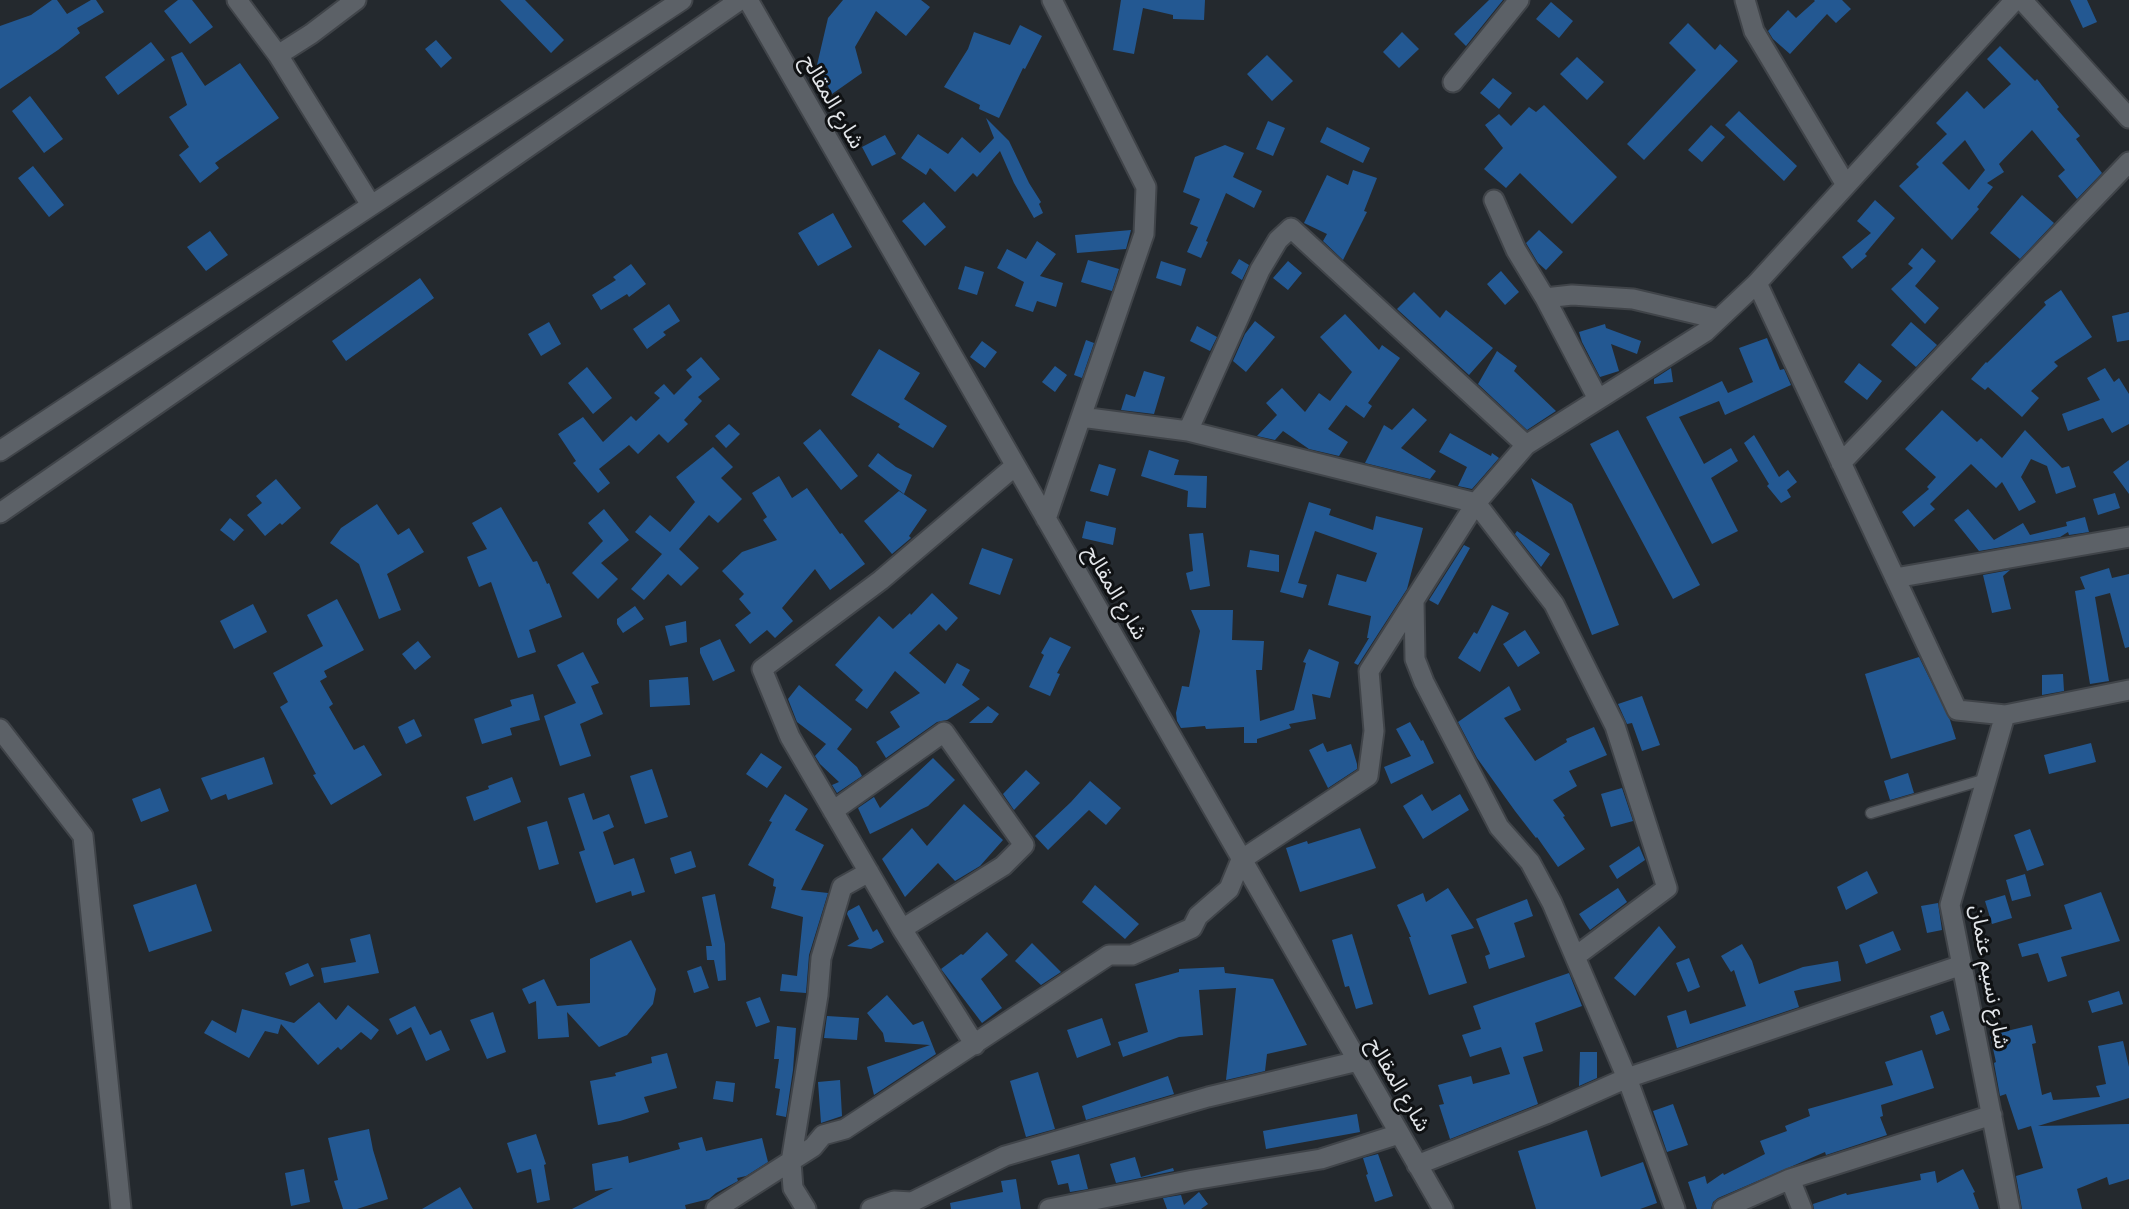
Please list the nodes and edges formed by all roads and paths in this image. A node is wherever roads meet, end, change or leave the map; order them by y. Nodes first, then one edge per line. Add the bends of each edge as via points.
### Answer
1 (237, 0) edge
2 (356, 0) edge
3 (682, 0) edge
4 (740, 0) edge
5 (748, 0) edge
6 (1052, 0) edge
7 (1519, 0) edge
8 (1745, 0) edge
9 (2015, 0) edge
10 (2022, 0) edge
11 (278, 55) junction
12 (1452, 82) dead end
13 (2129, 118) edge
14 (2129, 162) edge
15 (1846, 185) junction
16 (1494, 200) dead end
17 (371, 205) junction
18 (1757, 283) junction
19 (1545, 298) junction
20 (1718, 319) junction
21 (1598, 399) junction
22 (1081, 417) junction
23 (1188, 431) junction
24 (1526, 444) junction
25 (0, 450) edge
26 (1841, 463) junction
27 (1015, 466) junction
28 (1476, 502) junction
29 (0, 513) edge
30 (1046, 519) junction
31 (2129, 537) edge
32 (1895, 578) junction
33 (1414, 601) junction
34 (2129, 690) edge
35 (2005, 715) junction
36 (0, 729) edge
37 (1986, 779) junction
38 (833, 811) junction
39 (1871, 813) dead end
40 (1241, 860) junction
41 (869, 872) junction
42 (902, 929) junction
43 (1576, 956) junction
44 (1962, 965) junction
45 (975, 1045) junction
46 (1358, 1061) junction
47 (1627, 1078) junction
48 (1992, 1115) junction
49 (1399, 1134) junction
50 (791, 1162) junction
51 (1417, 1165) junction
52 (1790, 1179) junction
53 (913, 1205) edge
54 (121, 1209) edge
55 (716, 1209) edge
56 (806, 1209) edge
57 (871, 1209) edge
58 (1049, 1209) edge
59 (1443, 1209) edge
60 (1675, 1209) edge
61 (1723, 1209) edge
62 (1802, 1209) edge
63 (2010, 1209) edge

1 - 11 street
2 - 11 street
3 - 17 street
4 - 29 street
5 - 27 street, شارع المقالح
6 - 22 street via 1146,187 1144,234
7 - 12 street
8 - 15 street via 1754,31
9 - 15 street
10 - 13 street
11 - 17 street
14 - 26 street
15 - 18 street
16 - 19 street via 1516,250
17 - 25 street
18 - 20 street
18 - 26 street
19 - 20 street via 1633,299
19 - 21 street
20 - 21 street
21 - 24 street
22 - 23 street
22 - 30 street
23 - 24 street via 1261,270 1278,240 1291,228
23 - 28 street
24 - 28 street
26 - 32 street
27 - 30 street, شارع المقالح
27 - 38 street via 881,580 762,669 790,737
28 - 33 street
28 - 43 street via 1554,604 1615,726 1667,888
30 - 40 street, شارع المقالح
31 - 32 street
32 - 35 street via 1957,710
33 - 40 street via 1369,671 1374,731 1368,776
33 - 43 street via 1415,659 1424,682 1499,827 1530,862
34 - 35 street
35 - 37 street, شارع نسيم عثمان
36 - 54 street via 83,836
37 - 39 lane
37 - 44 street, شارع نسيم عثمان via 1950,905
38 - 41 street
38 - 42 street via 944,732 1024,845 1003,866
40 - 45 street via 1229,889 1198,916 1192,928 1132,955 1109,955
40 - 46 street, شارع المقالح
41 - 42 street
41 - 50 street via 842,887 821,958
42 - 45 street
43 - 47 street
44 - 47 street
44 - 48 street, شارع نسيم عثمان
45 - 50 street via 845,1129 823,1135
46 - 49 street, شارع المقالح
46 - 53 street via 1208,1097 1005,1156
47 - 51 street
47 - 60 street
48 - 52 street
48 - 63 street, شارع نسيم عثمان
49 - 51 street, شارع المقالح
49 - 58 street via 1321,1159
50 - 55 street
50 - 56 street via 793,1188
51 - 59 street, شارع المقالح
52 - 61 street
52 - 62 street
53 - 57 street via 894,1202

